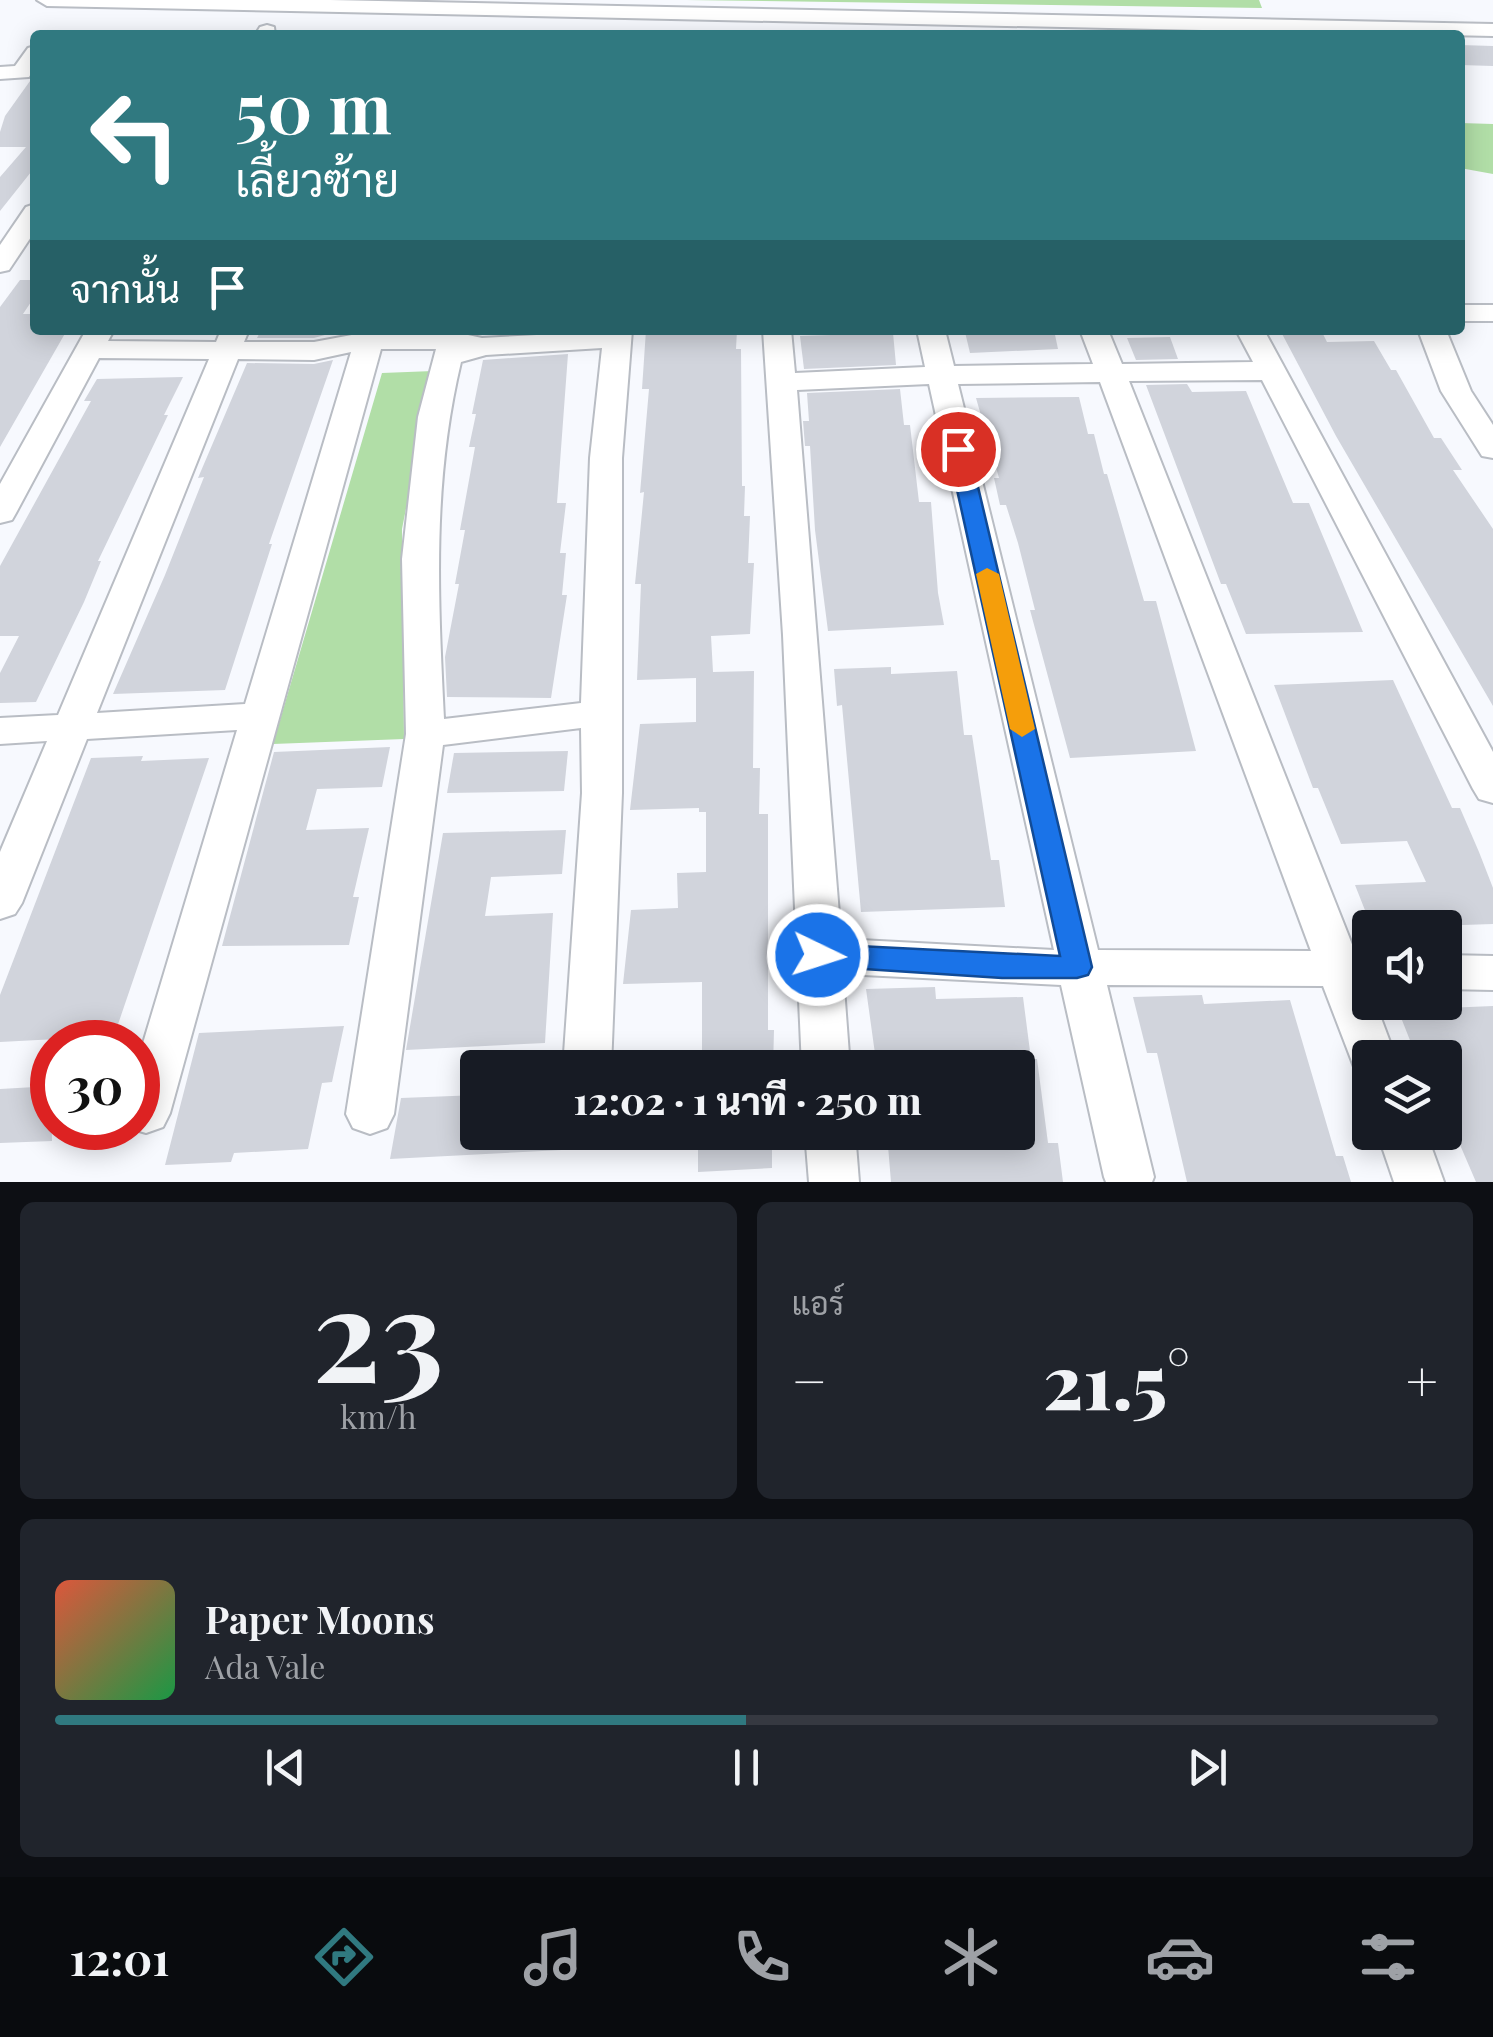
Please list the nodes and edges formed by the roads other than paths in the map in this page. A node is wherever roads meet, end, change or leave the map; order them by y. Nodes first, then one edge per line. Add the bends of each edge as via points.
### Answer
1 (46, 0) edge
2 (329, 0) edge
3 (692, 7) edge
4 (487, 15) edge
5 (904, 22) edge
6 (932, 22) edge
7 (1493, 22) edge
8 (1168, 25) edge
9 (1493, 30) edge
10 (30, 219) edge
11 (0, 264) edge
12 (1465, 313) edge
13 (1493, 313) edge
14 (602, 335) edge
15 (618, 335) edge
16 (778, 335) edge
17 (932, 335) edge
18 (1096, 335) edge
19 (1253, 335) edge
20 (1434, 335) edge
21 (95, 340) edge
22 (230, 340) edge
23 (368, 344) edge
24 (460, 344) edge
25 (1271, 371) junction
26 (942, 375) junction
27 (1112, 376) junction
28 (783, 382) junction
29 (1493, 450) edge
30 (0, 513) edge
31 (600, 712) junction
32 (262, 716) junction
33 (74, 727) junction
34 (0, 731) edge
35 (425, 734) junction
36 (1493, 789) edge
37 (0, 903) edge
38 (818, 955) junction
39 (1352, 962) edge
40 (1077, 967) junction
41 (1352, 969) edge
42 (1462, 972) edge
43 (1493, 973) edge
44 (589, 1050) edge
45 (825, 1050) edge
46 (160, 1065) edge
47 (370, 1114) dead end
48 (831, 1150) edge
49 (1407, 1150) edge
50 (1128, 1177) dead end
51 (834, 1182) edge
52 (1419, 1182) edge

1 - 4 street
2 - 4 street
3 - 4 street
3 - 5 street
5 - 6 street
6 - 8 street
7 - 8 street
8 - 9 street
10 - 11 street
12 - 13 street
14 - 24 street
15 - 31 street via 606,458
16 - 28 street
17 - 26 street
18 - 27 street
19 - 25 street
20 - 29 street via 1456,392
21 - 22 street
21 - 30 street
22 - 23 street via 314,350
22 - 33 street
23 - 24 street
23 - 32 street
24 - 35 street via 433,417 420,542
25 - 27 street
25 - 36 street
26 - 27 street
26 - 28 street
26 - 40 street
27 - 39 street
28 - 38 street
31 - 35 street
31 - 44 street
32 - 33 street
32 - 46 street
33 - 34 street
33 - 37 street
35 - 47 street
38 - 40 street
38 - 45 street
40 - 41 street
40 - 50 street
42 - 43 street
48 - 51 street
49 - 52 street

